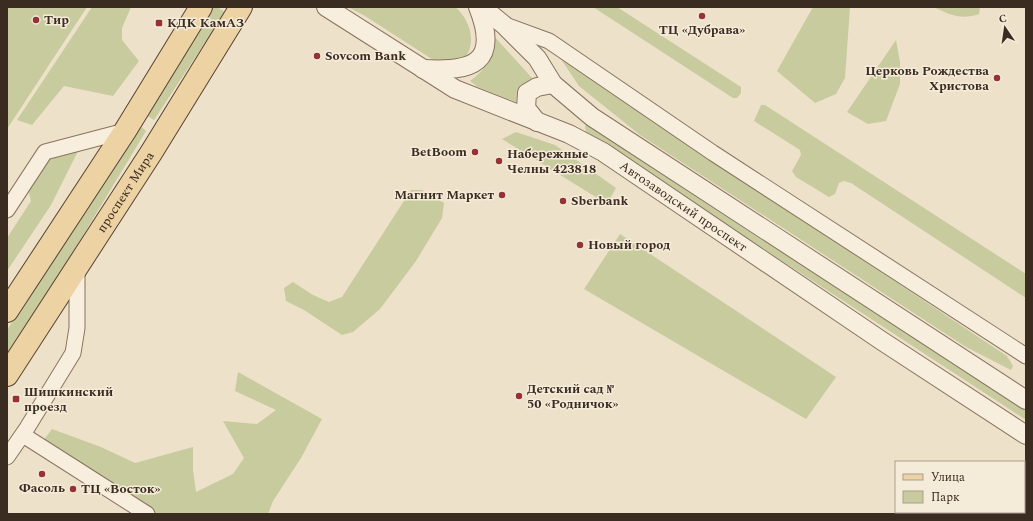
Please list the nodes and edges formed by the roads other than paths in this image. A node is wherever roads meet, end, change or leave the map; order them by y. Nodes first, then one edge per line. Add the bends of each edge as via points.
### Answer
1 (201, 7) edge
2 (326, 7) edge
3 (478, 7) edge
4 (482, 7) edge
5 (241, 8) edge
6 (504, 25) junction
7 (420, 68) junction
8 (553, 84) junction
9 (537, 122) junction
10 (125, 131) junction
11 (154, 147) junction
12 (7, 210) edge
13 (77, 266) junction
14 (7, 311) edge
15 (1026, 356) edge
16 (7, 375) edge
17 (1026, 400) edge
18 (23, 435) junction
19 (1026, 435) edge
20 (7, 457) edge
21 (147, 514) edge

1 - 10 main road
2 - 7 street, Автозаводский проспект
3 - 7 street via 486,35 484,49 477,61 465,68
4 - 6 street, Автозаводский проспект
5 - 11 main road, проспект Мира
6 - 8 street, Автозаводский проспект via 537,58
6 - 15 street via 549,41 713,153
7 - 9 street, Автозаводский проспект via 455,89
8 - 9 street via 537,87 527,93 526,108
8 - 17 street, Автозаводский проспект via 592,117
9 - 19 street, Автозаводский проспект via 604,152 882,341
10 - 11 main road via 141,117 149,115 154,118 156,129
10 - 12 street via 45,152
10 - 14 main road
11 - 13 main road, проспект Мира
13 - 16 main road, проспект Мира
13 - 18 street via 77,328 73,353
18 - 20 street
18 - 21 street

